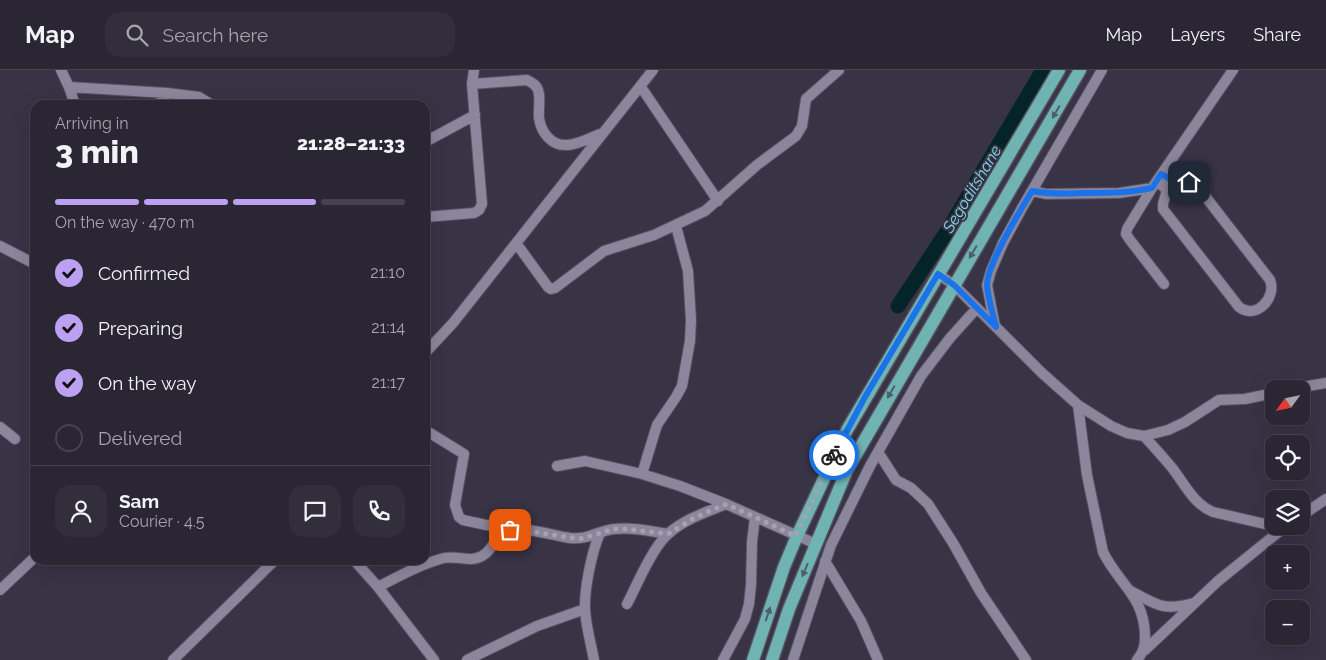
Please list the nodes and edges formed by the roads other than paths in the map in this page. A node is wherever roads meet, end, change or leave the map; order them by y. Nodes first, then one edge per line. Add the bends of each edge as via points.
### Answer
1 (61, 70) edge
2 (474, 70) edge
3 (653, 70) edge
4 (839, 70) edge
5 (1059, 70) edge
6 (1080, 70) edge
7 (1102, 70) edge
8 (1234, 70) edge
9 (472, 84) junction
10 (69, 87) junction
11 (641, 87) junction
12 (167, 93) junction
13 (73, 100) edge
14 (162, 100) edge
15 (202, 100) edge
16 (475, 115) junction
17 (601, 134) junction
18 (430, 139) edge
19 (1157, 181) junction
20 (1032, 191) junction
21 (718, 201) junction
22 (430, 217) edge
23 (676, 226) junction
24 (516, 243) junction
25 (0, 246) edge
26 (30, 261) edge
27 (938, 274) junction
28 (1164, 284) dead end
29 (954, 285) junction
30 (977, 308) junction
31 (996, 327) junction
32 (903, 334) junction
33 (919, 344) junction
34 (430, 347) edge
35 (1326, 383) edge
36 (1310, 386) edge
37 (1265, 395) edge
38 (1078, 405) junction
39 (0, 427) edge
40 (430, 433) edge
41 (1144, 436) junction
42 (15, 439) dead end
43 (878, 452) junction
44 (557, 466) dead end
45 (642, 474) junction
46 (1326, 499) edge
47 (726, 504) junction
48 (1310, 510) edge
49 (755, 517) junction
50 (1265, 523) edge
51 (510, 530) junction
52 (600, 533) junction
53 (668, 534) junction
54 (1270, 535) edge
55 (796, 536) junction
56 (816, 544) junction
57 (30, 561) edge
58 (825, 561) junction
59 (430, 563) edge
60 (270, 565) edge
61 (359, 565) edge
62 (425, 565) edge
63 (378, 586) junction
64 (0, 590) edge
65 (1131, 591) junction
66 (1195, 603) junction
67 (627, 604) dead end
68 (584, 609) junction
69 (1141, 657) edge
70 (174, 660) edge
71 (434, 660) edge
72 (467, 660) edge
73 (594, 660) edge
74 (723, 660) edge
75 (753, 660) edge
76 (772, 660) edge
77 (793, 660) edge
78 (878, 660) edge
79 (1026, 660) edge

1 - 10 street
2 - 9 street
3 - 11 street
4 - 21 street via 806,99 802,126 796,136 757,165
5 - 27 main road
6 -> 29 main road
7 - 20 street
8 - 19 street
9 - 16 street
9 - 17 street via 527,80 535,84 543,131 548,139 558,144 568,145
10 - 12 street
10 - 13 street
11 - 17 street
11 - 21 street
12 - 14 street
12 - 15 street
16 - 18 street
16 - 22 street via 482,204 474,213
17 - 24 street
19 - 19 street via 1167,190 1163,209 1239,307 1247,311 1267,303 1272,291 1270,280 1198,187 1189,182
19 - 20 street via 1119,193 1046,194
19 - 28 street via 1126,229 1126,234
20 - 31 street via 1003,243 988,280
21 - 23 street
23 - 24 street via 604,251 551,289
23 - 45 street via 688,271 690,341 682,386 657,425
24 - 34 street
25 - 26 street
27 - 29 street
27 - 32 main road
29 - 30 street
29 - 33 main road
30 - 31 street
30 - 43 street via 921,376
31 - 38 street
32 - 33 main road
32 - 55 main road via 847,430
33 -> 56 main road via 847,470
35 - 36 street
37 - 41 street via 1220,400 1185,422
38 - 41 street via 1111,426
38 - 65 street via 1087,475 1103,552
39 - 42 street
40 - 51 street via 464,454 455,505 458,517
41 - 50 street via 1173,469 1194,500 1204,508
43 - 58 street
43 - 79 street via 896,480 928,504
44 - 45 street via 585,461
45 - 47 street
46 - 48 street
47 - 49 street
47 - 53 street
49 - 55 street
49 - 74 street via 751,585 745,619
51 - 52 street via 580,539
51 - 59 street via 501,534 483,556 474,559 448,557
52 - 53 street via 627,529
52 - 68 street via 590,566
53 - 67 street
54 - 66 street
55 - 56 street
75 -> 55 main road
56 -> 76 main road via 789,608
57 - 64 street
58 - 77 street
58 - 78 street via 861,621
60 - 70 street
61 - 63 street
62 - 63 street
63 - 71 street
65 - 66 street via 1168,608
65 - 69 street via 1144,622
66 - 69 street
68 - 72 street via 537,626
68 - 73 street

